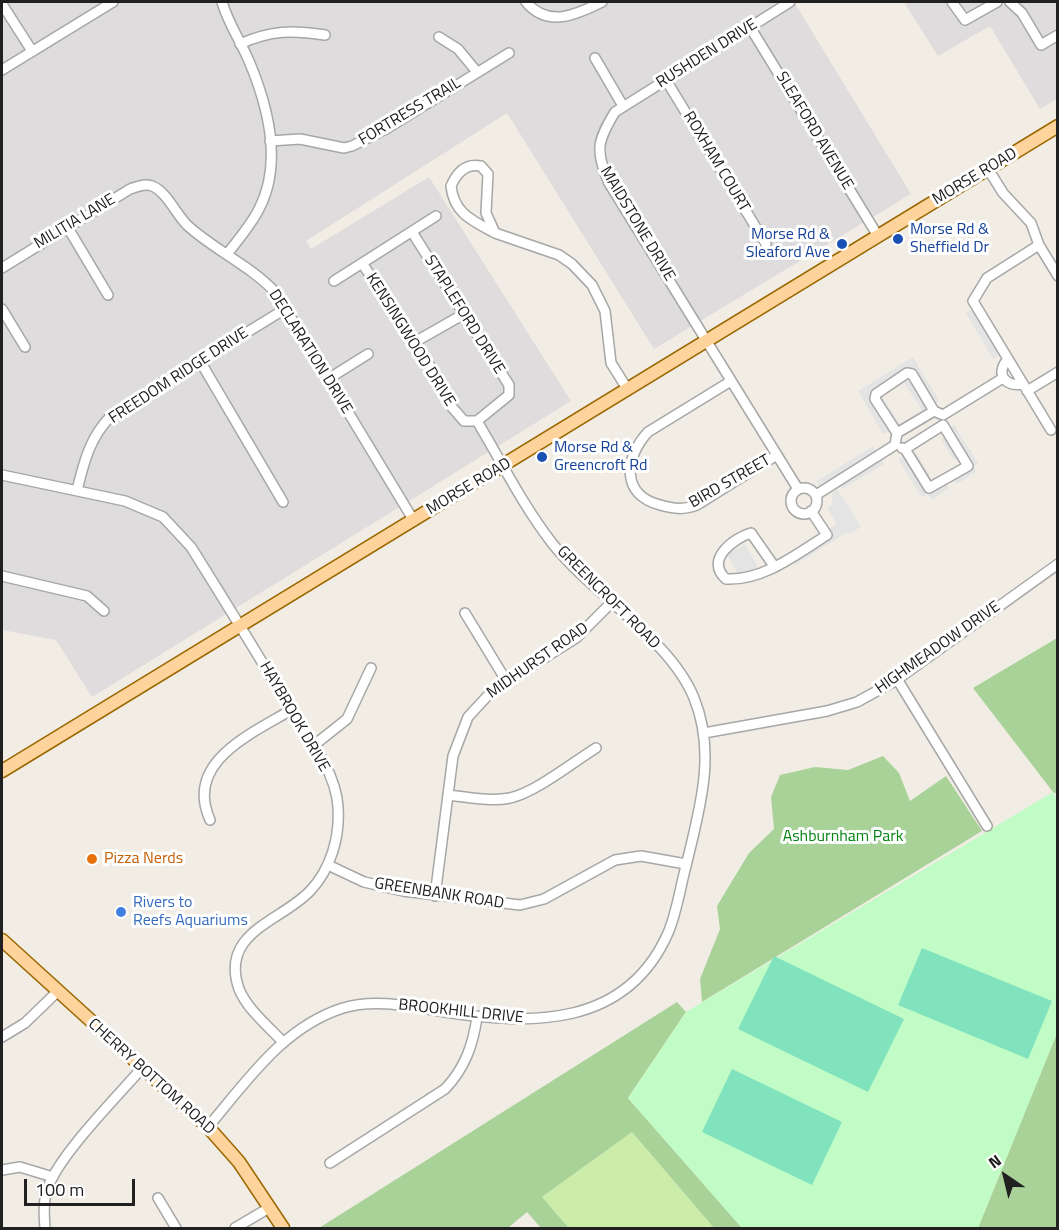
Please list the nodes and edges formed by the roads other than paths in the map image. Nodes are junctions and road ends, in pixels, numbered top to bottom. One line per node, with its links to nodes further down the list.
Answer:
1 (113, 2): 15 (street)
2 (222, 2): 14 (street)
3 (525, 2): 4 (street)
4 (602, 2)
5 (790, 2): 10 (street, RUSHDEN DRIVE)
6 (952, 2): 7 (street)
7 (997, 2)
8 (1010, 2): 12 (street)
9 (2, 4): 15 (street)
10 (750, 27): 20 (street, RUSHDEN DRIVE); 30 (street, SLEAFORD AVENUE)
11 (325, 35): 14 (street)
12 (1058, 35)
13 (438, 37): 19 (street)
14 (240, 44): 23 (street)
15 (32, 51): 18 (street)
16 (509, 53): 19 (street, FORTRESS TRAIL)
17 (595, 58): 21 (street)
18 (2, 70)
19 (477, 72): 23 (street, FORTRESS TRAIL)
20 (666, 80): 21 (street, RUSHDEN DRIVE); 31 (street, ROXHAM COURT)
21 (623, 106): 42 (street, MAIDSTONE DRIVE)
22 (1058, 126): 24 (main road, MORSE ROAD)
23 (270, 141): 33 (street)
24 (988, 169): 30 (main road, MORSE ROAD); 32 (street)
25 (152, 186): 27 (street, MILITIA LANE); 33 (street, DECLARATION DRIVE)
26 (436, 216): 28 (street)
27 (68, 228): 35 (street, MILITIA LANE); 38 (street)
28 (412, 232): 34 (street); 41 (street, STAPLEFORD DRIVE)
29 (495, 233): 29 (street); 53 (street)
30 (878, 236): 42 (main road, MORSE ROAD)
31 (766, 244)
32 (1039, 245): 36 (street); 46 (street)
33 (227, 254): 40 (street, DECLARATION DRIVE)
34 (362, 263): 37 (street); 43 (street, KENSINGWOOD DRIVE)
35 (2, 267)
36 (1058, 276)
37 (334, 281)
38 (108, 296)
39 (2, 309): 44 (street)
40 (285, 309): 47 (street, FREEDOM RIDGE DRIVE); 50 (street, DECLARATION DRIVE)
41 (464, 314): 43 (street); 55 (street, STAPLEFORD DRIVE)
42 (707, 341): 51 (street, MAIDSTONE DRIVE); 53 (main road, MORSE ROAD)
43 (413, 343): 55 (street, KENSINGWOOD DRIVE)
44 (25, 347)
45 (368, 354): 50 (street)
46 (1007, 360): 49 (street); 52 (street)
47 (200, 361): 65 (street, FREEDOM RIDGE DRIVE); 67 (street)
48 (1058, 372): 52 (street)
49 (1003, 378): 52 (street); 54 (street)
50 (328, 379): 69 (street, DECLARATION DRIVE)
51 (731, 381): 61 (street, MAIDSTONE DRIVE); 61 (street, BIRD STREET)
52 (1025, 387): 57 (street)
53 (628, 390): 62 (main road, MORSE ROAD)
54 (939, 413): 56 (street); 58 (street); 58 (street)
55 (477, 421): 62 (street)
56 (944, 425): 60 (street); 60 (street)
57 (1051, 430)
58 (897, 433): 59 (street)
59 (895, 445): 60 (street); 66 (street)
60 (905, 449)
61 (777, 455): 64 (street, MAIDSTONE DRIVE)
62 (504, 466): 69 (main road, MORSE ROAD); 73 (street, GREENCROFT ROAD)
63 (2, 475): 65 (street, HAYBROOK DRIVE)
64 (798, 489): 66 (street); 68 (street)
65 (77, 490): 76 (street, HAYBROOK DRIVE)
66 (816, 495): 68 (street)
67 (283, 502)
68 (811, 511): 71 (street)
69 (414, 521): 76 (main road, MORSE ROAD)
70 (1058, 564): 78 (street, HIGHMEADOW DRIVE)
71 (774, 566): 71 (street)
72 (2, 576): 74 (street)
73 (611, 603): 79 (street, MIDHURST ROAD); 81 (street, GREENCROFT ROAD)
74 (104, 611)
75 (465, 613): 79 (street)
76 (240, 627): 80 (street, HAYBROOK DRIVE); 84 (main road, MORSE ROAD)
77 (371, 668): 82 (street)
78 (897, 680): 81 (street, HIGHMEADOW DRIVE); 87 (street)
79 (507, 682): 85 (street, MIDHURST ROAD)
80 (291, 710): 82 (street, HAYBROOK DRIVE); 86 (street)
81 (704, 733): 88 (street, BROOKHILL DRIVE)
82 (313, 746): 89 (street, HAYBROOK DRIVE)
83 (596, 748): 85 (street)
84 (2, 771)
85 (448, 795): 90 (street, MIDHURST ROAD)
86 (210, 820)
87 (987, 826)
88 (686, 864): 90 (street, GREENBANK ROAD); 93 (street, BROOKHILL DRIVE)
89 (328, 865): 90 (street, GREENBANK ROAD); 95 (street, HAYBROOK DRIVE)
90 (435, 896)
91 (2, 940): 92 (main road, CHERRY BOTTOM ROAD)
92 (57, 992): 94 (street); 96 (main road, CHERRY BOTTOM ROAD)
93 (477, 1017): 95 (street, BROOKHILL DRIVE); 98 (street)
94 (2, 1037)
95 (282, 1041): 97 (street, BROOKHILL DRIVE)
96 (142, 1068): 97 (main road, CHERRY BOTTOM ROAD); 100 (street)
97 (208, 1127): 102 (main road, CHERRY BOTTOM ROAD)
98 (330, 1163)
99 (2, 1170): 100 (street)
100 (53, 1177): 103 (street)
101 (158, 1198): 104 (street)
102 (269, 1208): 105 (street); 106 (main road, CHERRY BOTTOM ROAD)
103 (45, 1228)
104 (177, 1228)
105 (235, 1228)
106 (283, 1228)

